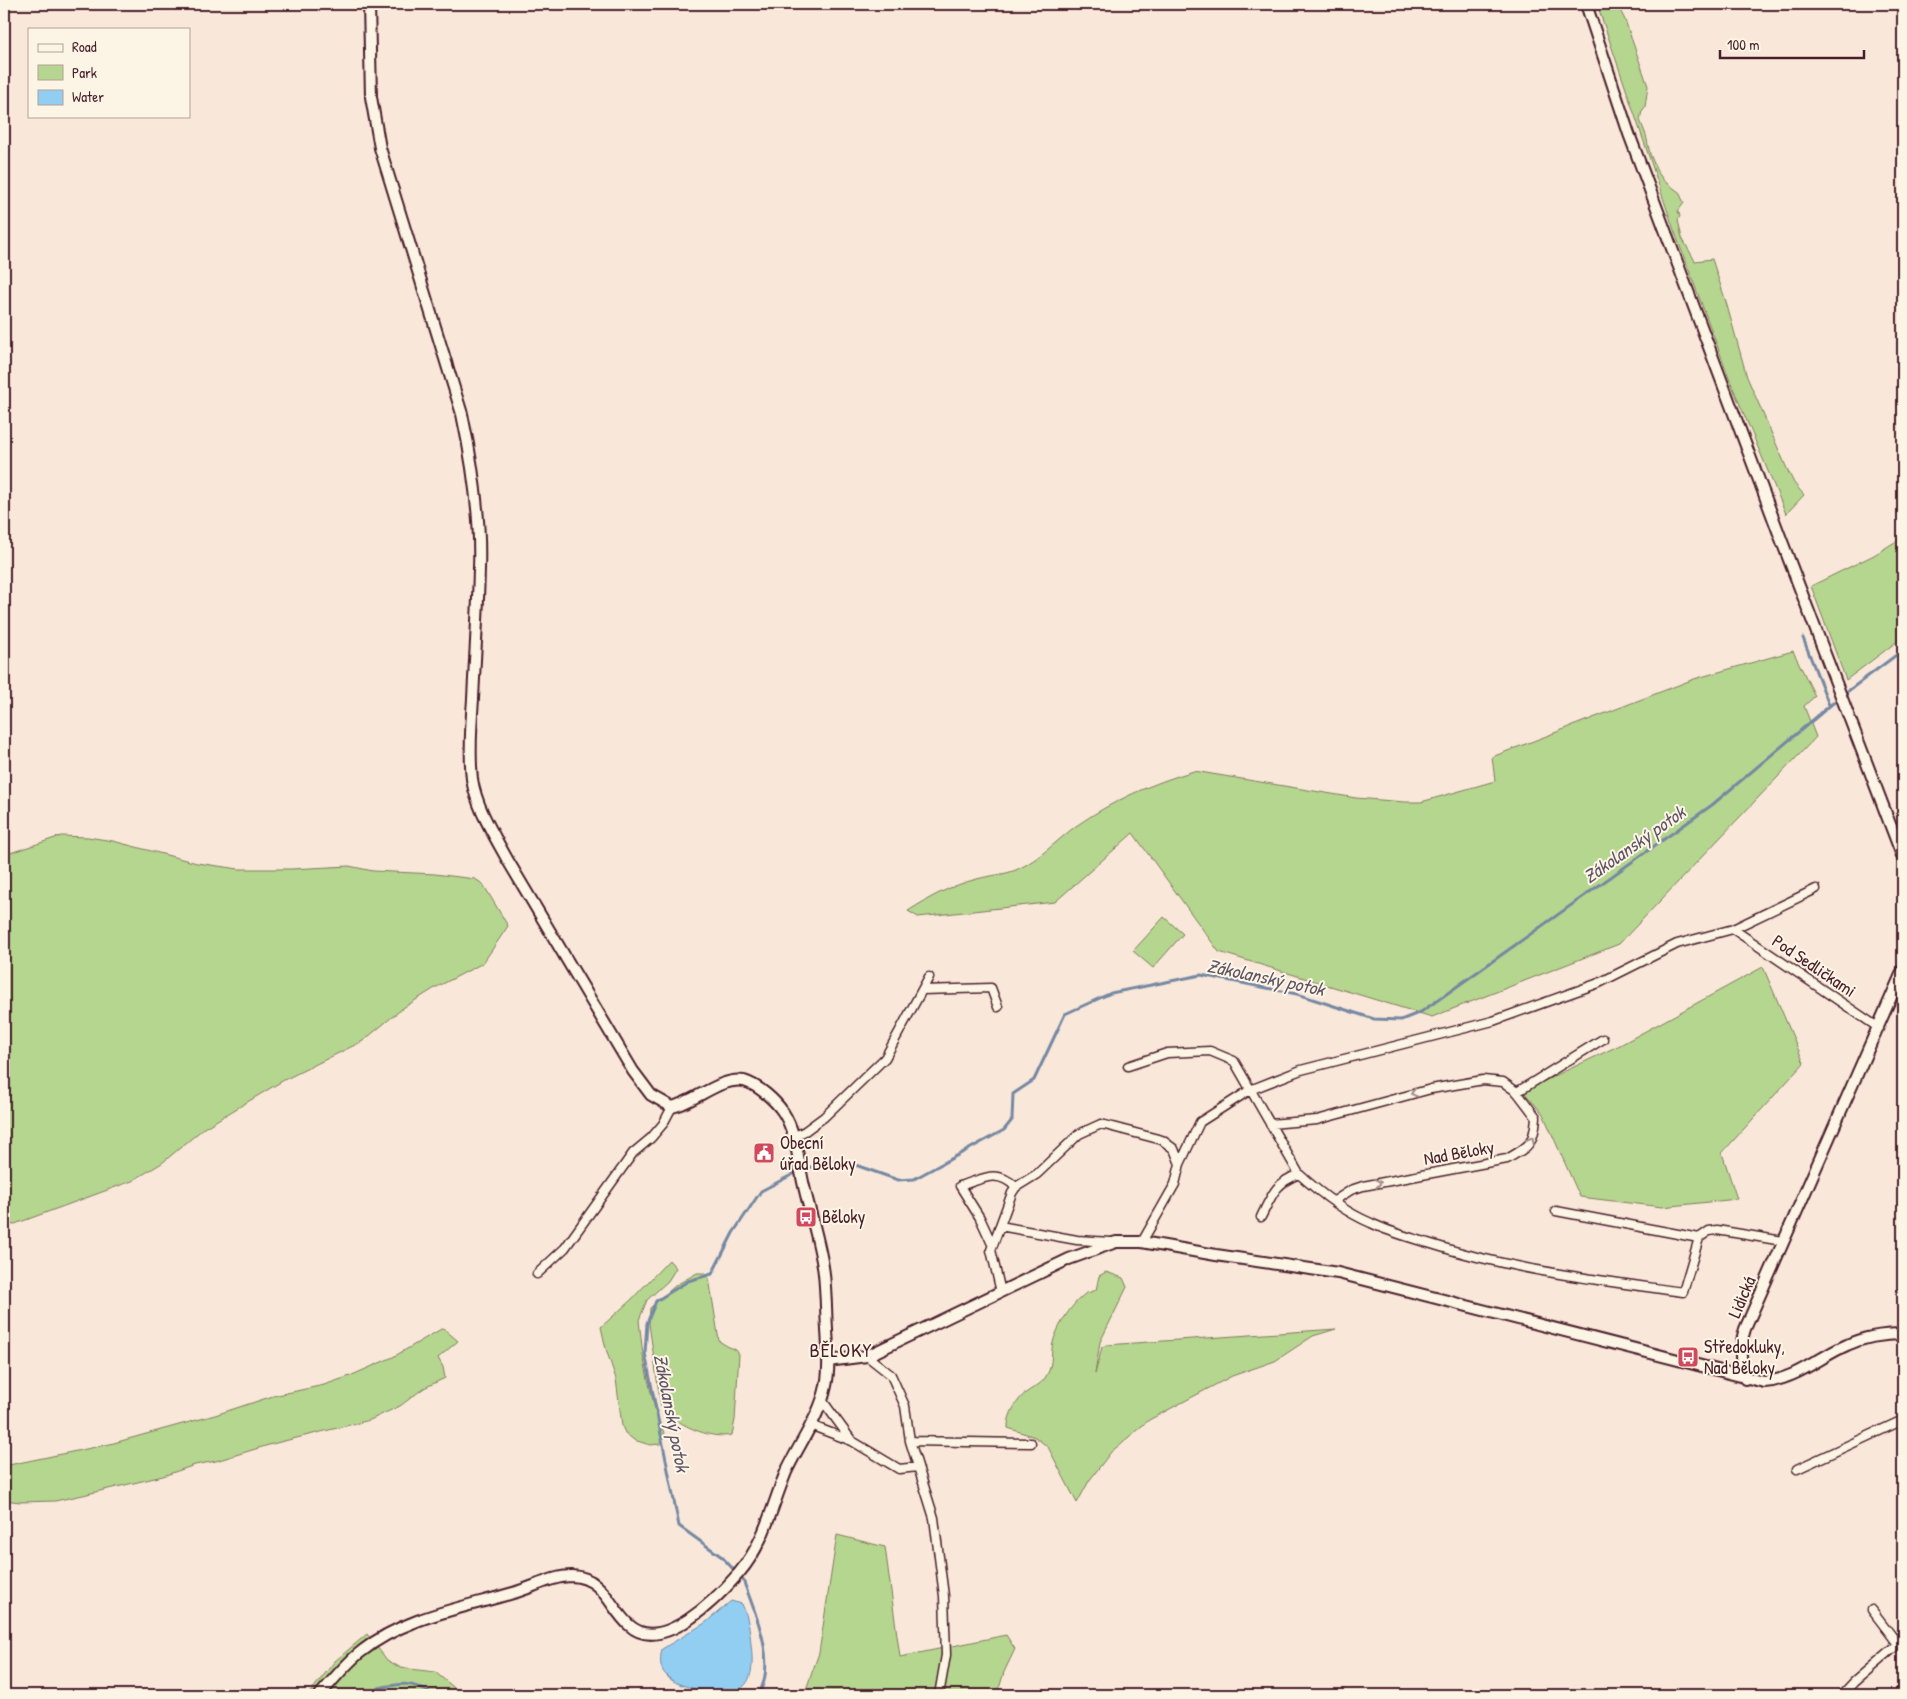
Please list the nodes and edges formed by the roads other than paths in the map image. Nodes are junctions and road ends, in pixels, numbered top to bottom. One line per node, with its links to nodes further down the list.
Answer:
1 (369, 4): 16 (street)
2 (1586, 4): 3 (street)
3 (1901, 843): 4 (street)
4 (1903, 858)
5 (1816, 889): 6 (street, Pod Sedličkami)
6 (1733, 929): 11 (street, Pod Sedličkami); 14 (street, Pod Sedličkami)
7 (1903, 970): 11 (street, Lidická)
8 (929, 977): 9 (street)
9 (922, 990): 10 (street); 18 (street)
10 (998, 1007)
11 (1879, 1028): 27 (street, Lidická)
12 (1603, 1039): 15 (street)
13 (1128, 1066): 14 (street)
14 (1250, 1090): 17 (street); 19 (street)
15 (1517, 1092): 17 (street, Nad Běloky, one-way to 17); 22 (street, Nad Běloky, one-way to 15)
16 (672, 1107): 18 (street); 31 (street)
17 (1270, 1124): 20 (street)
18 (793, 1137): 35 (street)
19 (1180, 1164): 21 (street); 29 (street)
20 (1299, 1174): 22 (street); 24 (street)
21 (1016, 1186): 25 (street); 30 (street)
22 (1334, 1201): 26 (street)
23 (1556, 1211): 26 (street)
24 (1261, 1217)
25 (1000, 1226): 28 (street); 30 (street)
26 (1700, 1238): 27 (street)
27 (1783, 1241): 36 (street, Lidická)
28 (1116, 1242): 29 (street); 32 (street)
29 (1142, 1242): 36 (street)
30 (992, 1244): 32 (street)
31 (537, 1274)
32 (1001, 1292): 34 (street)
33 (1903, 1334): 36 (street)
34 (867, 1356): 35 (street); 41 (street)
35 (828, 1360): 37 (street)
36 (1745, 1379)
37 (822, 1400): 39 (street); 40 (street)
38 (1902, 1423): 44 (street)
39 (810, 1425): 40 (street); 47 (street)
40 (852, 1441): 43 (street)
41 (910, 1442): 42 (street); 43 (street)
42 (1031, 1443)
43 (918, 1467): 48 (street)
44 (1798, 1469)
45 (1872, 1610): 46 (street)
46 (1900, 1642): 49 (street)
47 (320, 1695)
48 (939, 1695)
49 (1842, 1695)

